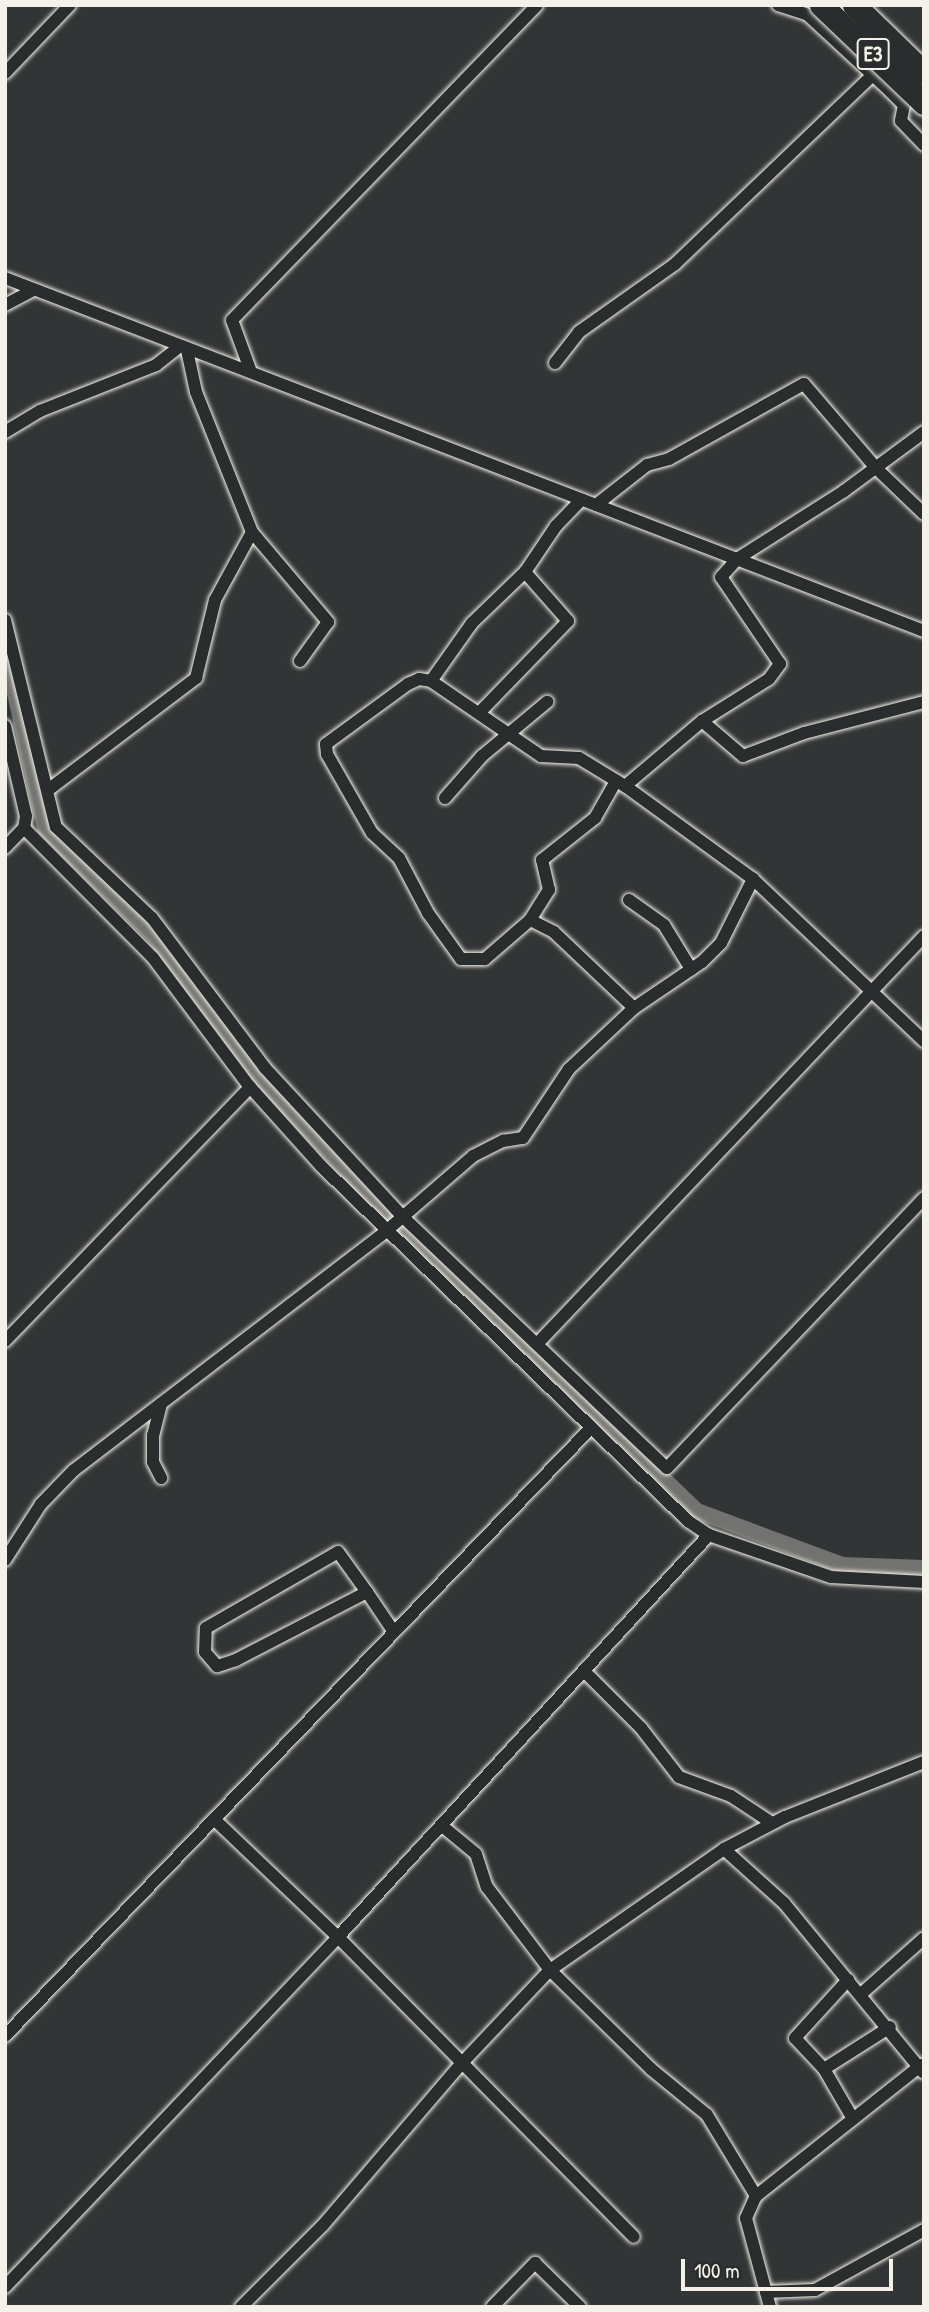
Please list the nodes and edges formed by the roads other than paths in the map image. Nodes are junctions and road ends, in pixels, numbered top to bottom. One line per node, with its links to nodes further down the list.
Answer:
1 (70, 5): 7 (street)
2 (537, 5): 18 (street)
3 (778, 5): 9 (street)
4 (821, 5): 11 (highway, E3, bridge)
5 (854, 5): 8 (highway, E3, bridge)
6 (924, 55): 10 (street)
7 (5, 73)
8 (924, 73)
9 (872, 76): 10 (street); 17 (street)
10 (890, 91): 12 (street)
11 (924, 103)
12 (924, 145)
13 (5, 278): 14 (street)
14 (33, 290): 15 (street); 16 (street)
15 (5, 305)
16 (183, 348): 18 (street); 19 (street); 25 (street)
17 (555, 363)
18 (251, 372): 22 (street)
19 (5, 432)
20 (924, 432): 21 (street)
21 (876, 468): 23 (street); 24 (street); 26 (street)
22 (582, 499): 23 (street); 27 (street)
23 (596, 505): 26 (street)
24 (924, 514)
25 (252, 532): 30 (street); 39 (street)
26 (737, 559): 29 (street); 35 (street)
27 (525, 572): 31 (street); 34 (street)
28 (5, 620): 39 (street)
29 (924, 631)
30 (300, 661)
31 (431, 681): 34 (street); 45 (street)
32 (547, 702): 37 (street)
33 (924, 702): 35 (street)
34 (479, 713): 37 (street)
35 (702, 721): 38 (street)
36 (5, 726): 41 (street)
37 (510, 734): 38 (street); 40 (street)
38 (621, 784): 43 (street); 45 (street)
39 (48, 790): 53 (street)
40 (445, 798)
41 (24, 828): 42 (street); 51 (street)
42 (5, 848)
43 (753, 879): 47 (street); 48 (street)
44 (629, 900): 47 (street)
45 (530, 920): 49 (street)
46 (924, 936): 48 (street)
47 (691, 969): 49 (street)
48 (872, 991): 50 (street); 56 (street)
49 (634, 1009): 53 (street)
50 (924, 1041)
51 (250, 1087): 54 (street); 55 (street)
52 (924, 1198): 56 (street)
53 (403, 1217): 54 (street); 56 (street)
54 (385, 1232): 57 (street); 58 (street)
55 (5, 1341)
56 (537, 1344)
57 (161, 1403): 59 (street); 61 (street)
58 (590, 1429): 60 (street); 64 (street)
59 (161, 1478)
60 (709, 1535): 62 (street); 65 (street)
61 (5, 1560)
62 (924, 1582)
63 (367, 1592): 63 (street); 64 (street)
64 (394, 1632): 67 (street)
65 (584, 1671): 68 (street); 69 (street)
66 (924, 1762): 68 (street)
67 (214, 1819): 71 (street); 77 (street)
68 (772, 1823): 70 (street)
69 (441, 1825): 71 (street); 73 (street)
70 (724, 1849): 73 (street); 74 (street)
71 (338, 1937): 78 (street); 85 (street)
72 (924, 1938): 75 (street)
73 (550, 1970): 78 (street); 82 (street)
74 (848, 1980): 75 (street); 79 (street)
75 (861, 1994): 76 (street)
76 (890, 2027): 79 (street); 80 (street)
77 (5, 2036)
78 (461, 2064): 84 (street); 87 (street)
79 (824, 2069): 81 (street)
80 (923, 2069): 81 (street)
81 (853, 2119): 82 (street)
82 (755, 2196): 86 (street)
83 (924, 2230): 86 (street)
84 (634, 2237)
85 (5, 2287)
86 (766, 2292): 90 (street)
87 (241, 2307)
88 (492, 2307): 89 (street)
89 (580, 2307)
90 (770, 2307)

